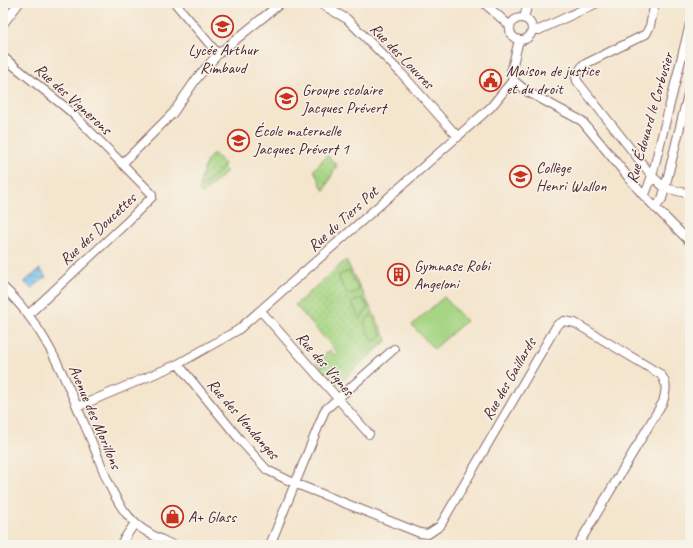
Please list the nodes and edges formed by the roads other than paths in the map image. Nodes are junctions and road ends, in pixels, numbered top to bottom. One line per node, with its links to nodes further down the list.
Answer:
1 (19, 3): 10 (street)
2 (175, 3): 15 (street)
3 (281, 3): 15 (street)
4 (319, 3): 19 (street, Rue des Louvres)
5 (484, 3): 12 (street)
6 (528, 3): 9 (street)
7 (597, 3): 13 (street)
8 (655, 3): 21 (street)
9 (524, 18): 12 (street); 13 (street)
10 (3, 24)
11 (690, 24): 21 (street, Rue Édouard le Corbusier)
12 (510, 26): 14 (street)
13 (533, 29): 14 (street)
14 (519, 40): 17 (street)
15 (218, 54): 20 (street)
16 (3, 57): 20 (street, Rue des Vignerons)
17 (513, 80): 19 (street, Rue du Tiers Pot); 24 (street)
18 (690, 86): 22 (street, Rue Édouard le Corbusier)
19 (458, 137): 30 (street, Rue du Tiers Pot)
20 (122, 164): 31 (street, Rue des Doucettes)
21 (652, 176): 22 (street); 24 (street, Rue Édouard le Corbusier)
22 (665, 188): 23 (street); 26 (street, Rue Édouard le Corbusier)
23 (690, 194)
24 (643, 195): 26 (street)
25 (690, 204): 27 (street)
26 (655, 208): 28 (street)
27 (690, 210)
28 (690, 242)
29 (3, 287): 31 (street, Avenue des Morillons)
30 (261, 311): 33 (street, Rue du Tiers Pot); 34 (street, Rue des Vignes)
31 (29, 314): 35 (street, Avenue des Morillons)
32 (394, 349): 34 (street)
33 (178, 364): 35 (street, Rue du Tiers Pot); 37 (street, Rue des Vendanges)
34 (337, 398): 36 (street, Rue des Vignes); 37 (street)
35 (77, 407): 38 (street, Avenue des Morillons)
36 (369, 434)
37 (294, 483): 41 (street); 42 (street, Rue des Gaillards)
38 (135, 523): 39 (street); 40 (street, Avenue des Morillons)
39 (120, 545)
40 (173, 545)
41 (270, 545)
42 (578, 545)

